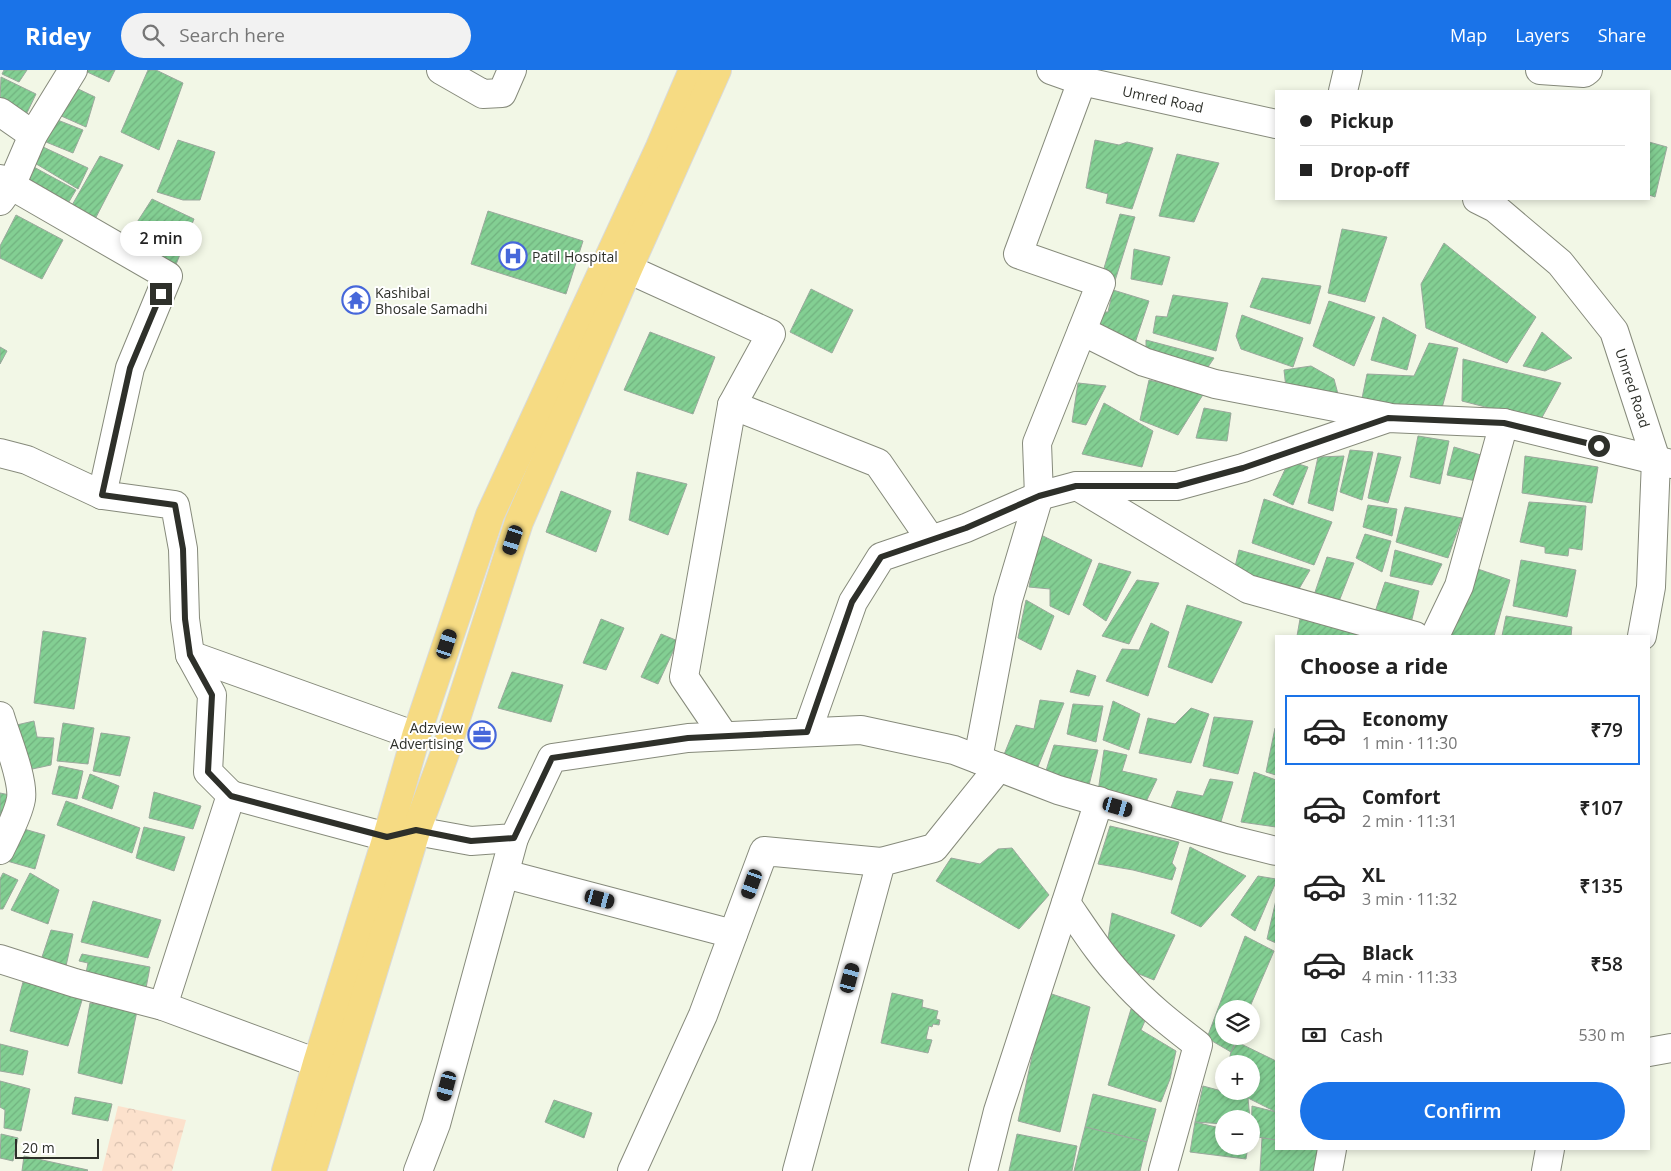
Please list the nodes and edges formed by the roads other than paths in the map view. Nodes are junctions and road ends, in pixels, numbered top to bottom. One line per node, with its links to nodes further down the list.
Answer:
1 (73, 70): 14 (street)
2 (441, 70): 3 (street)
3 (512, 70)
4 (693, 70): 34 (main road)
5 (717, 70): 17 (main road)
6 (1051, 70): 10 (street, Umred Road)
7 (1348, 70): 11 (street)
8 (1540, 70): 9 (street)
9 (1588, 70)
10 (1082, 82): 13 (street, Umred Road); 18 (street)
11 (1343, 90)
12 (0, 112): 14 (street)
13 (1275, 124)
14 (33, 135): 15 (street)
15 (4, 189): 25 (street)
16 (1479, 200): 23 (street, Umred Road)
17 (628, 269): 19 (street); 39 (main road)
18 (1082, 331): 20 (street); 26 (street)
19 (732, 405): 27 (street); 35 (street)
20 (1388, 418): 21 (street); 24 (street)
21 (1504, 423): 23 (street); 29 (street)
22 (0, 453): 25 (street)
23 (1664, 462): 30 (street, Umred Road)
24 (1076, 486): 26 (street); 28 (street)
25 (102, 495): 31 (street)
26 (1039, 496): 27 (street); 36 (street)
27 (931, 540): 33 (street)
28 (1411, 635)
29 (1436, 635)
30 (1642, 635)
31 (190, 655): 34 (street); 37 (street)
32 (0, 716): 42 (street)
33 (807, 732): 35 (street); 36 (street)
34 (416, 736): 40 (main road)
35 (724, 736): 41 (street)
36 (988, 763): 38 (street); 44 (street)
37 (231, 796): 40 (street); 49 (street)
38 (1099, 802): 43 (street); 46 (street)
39 (416, 830): 40 (street); 41 (street); 53 (main road)
40 (387, 837): 52 (main road)
41 (514, 838): 45 (street)
42 (0, 850)
43 (1275, 851)
44 (881, 862): 47 (street); 60 (street)
45 (505, 874): 47 (street); 58 (street)
46 (1066, 902): 61 (street); 62 (street)
47 (733, 934): 59 (street)
48 (0, 959): 49 (street)
49 (163, 1006): 52 (street)
50 (1671, 1048): 51 (street)
51 (1650, 1052)
52 (317, 1063): 53 (street); 56 (main road)
53 (343, 1070): 57 (main road)
54 (1332, 1150): 63 (street)
55 (1550, 1150): 64 (street)
56 (286, 1171)
57 (312, 1171)
58 (418, 1171)
59 (632, 1171)
60 (797, 1171)
61 (983, 1171)
62 (1163, 1171)
63 (1328, 1171)
64 (1546, 1171)

